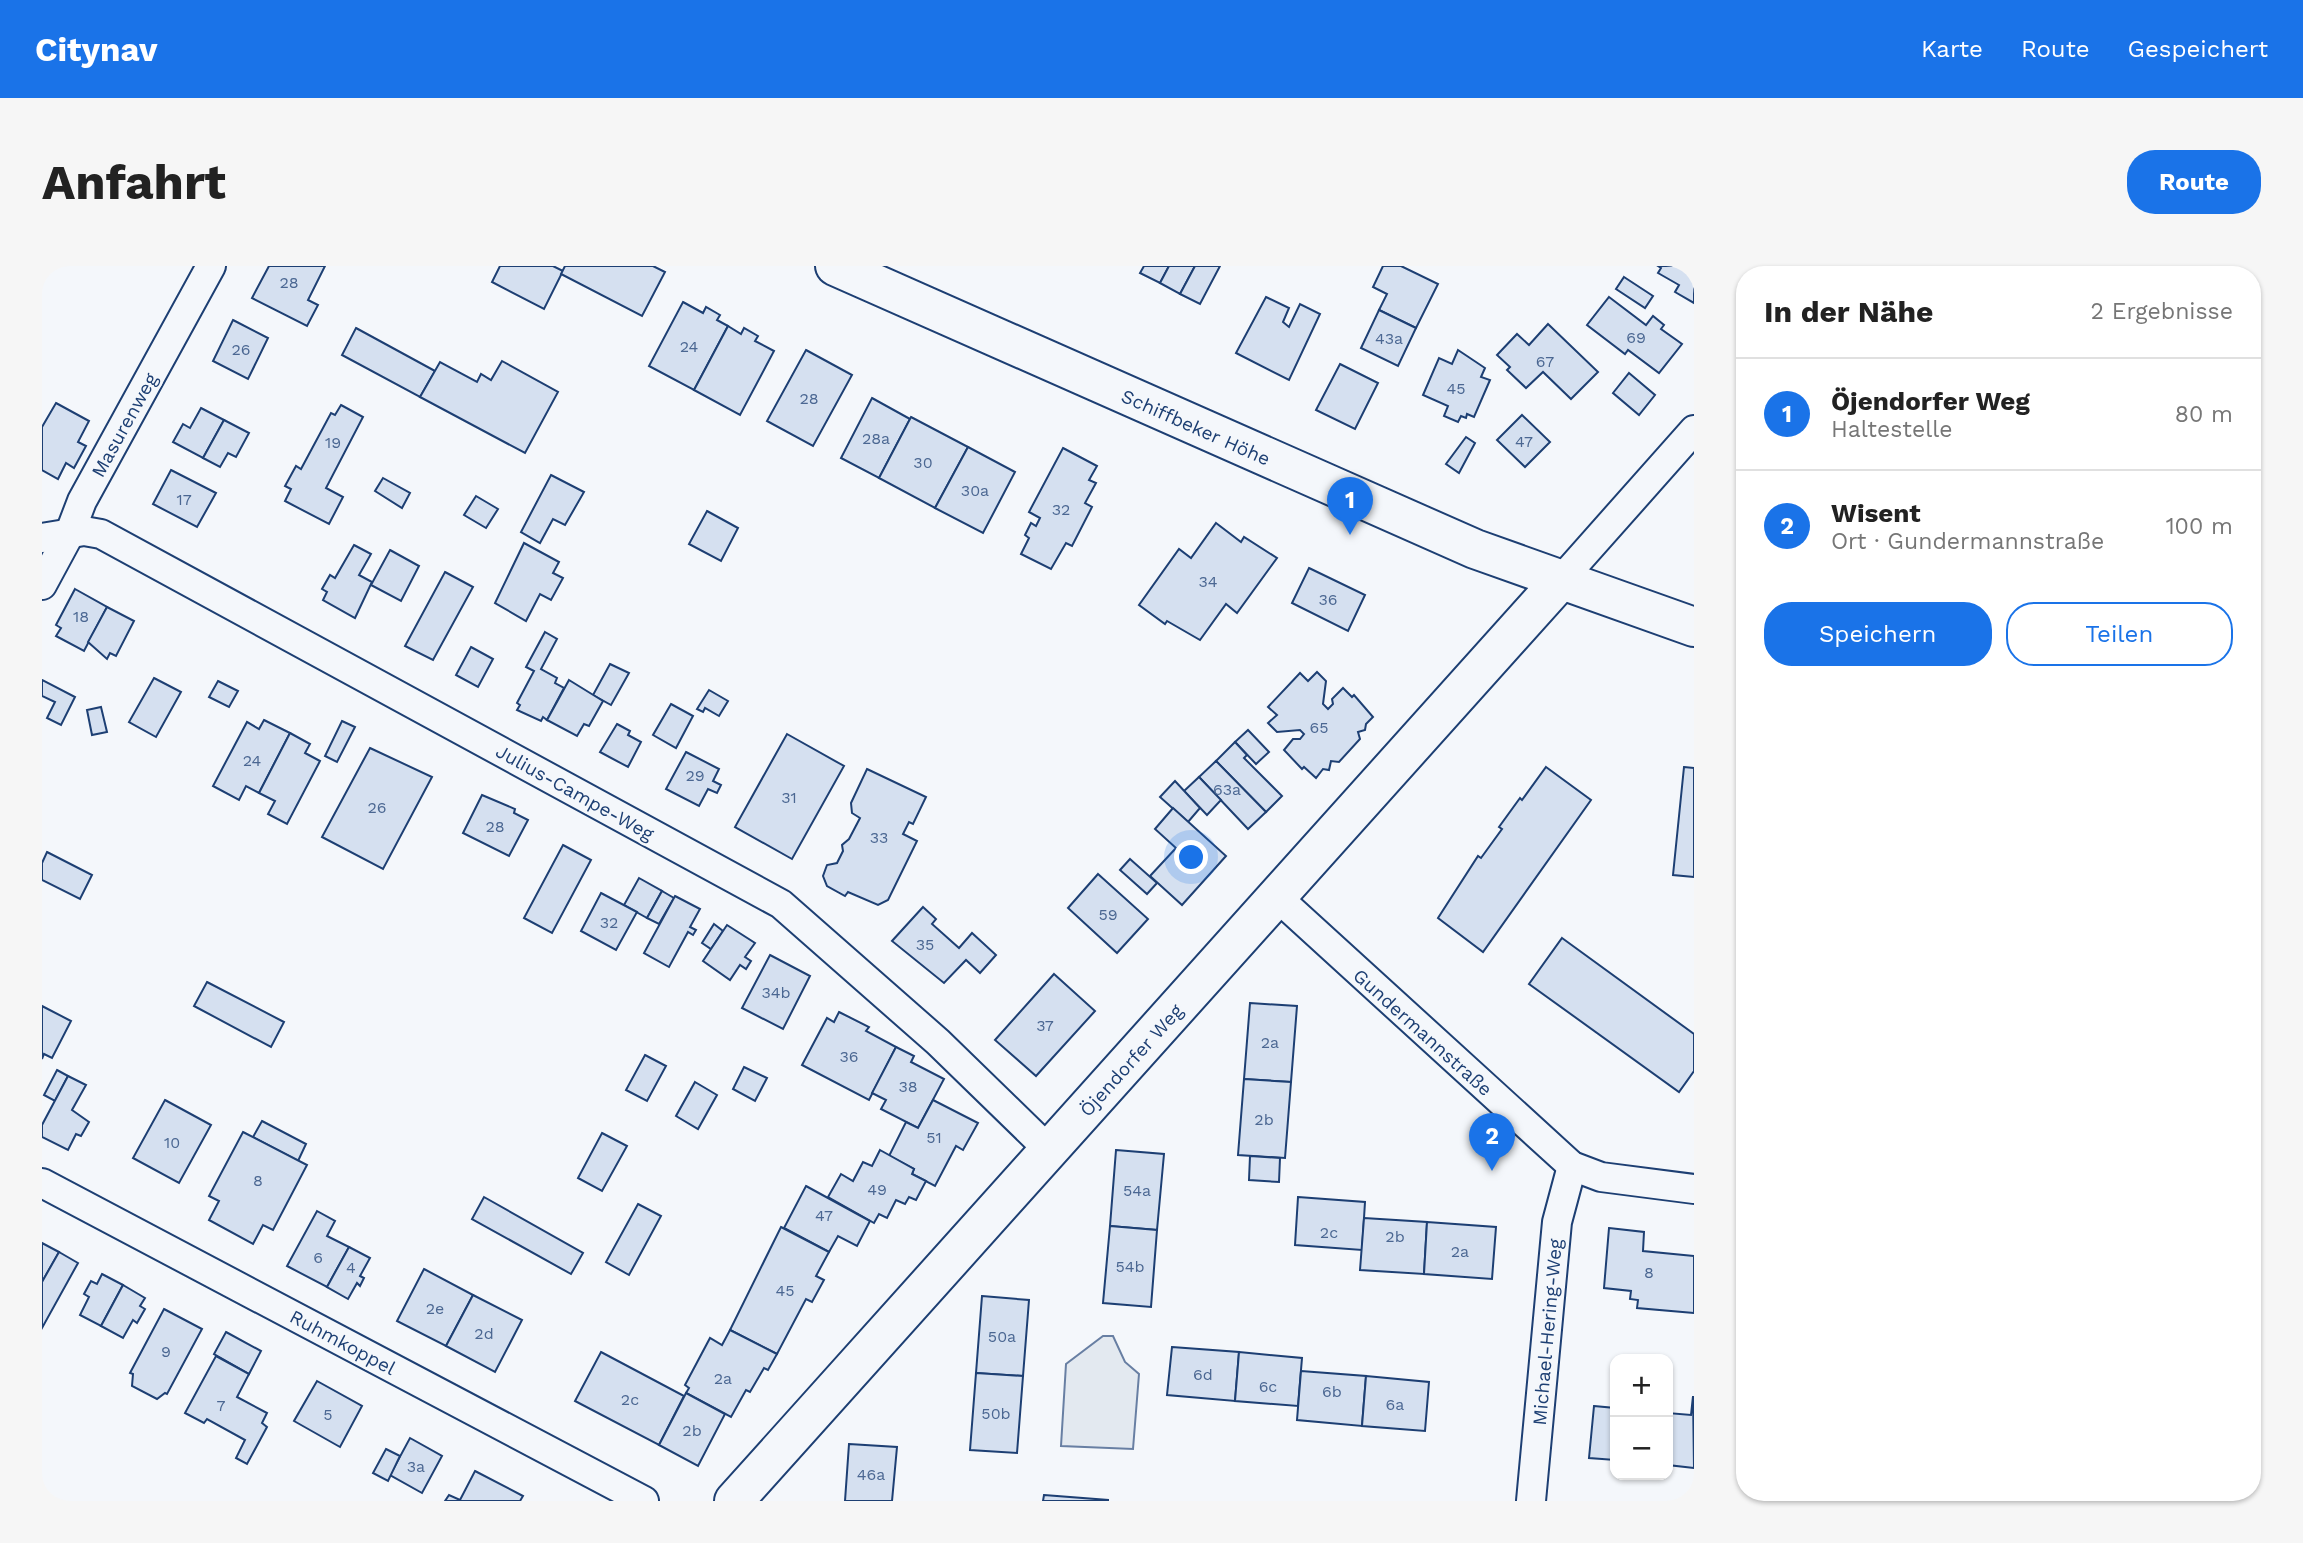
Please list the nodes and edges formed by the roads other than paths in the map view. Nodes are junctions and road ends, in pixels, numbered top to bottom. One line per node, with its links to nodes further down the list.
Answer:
1 (211, 266): 4 (street, Masurenweg)
2 (835, 266): 5 (street, Schiffbeker Höhe)
3 (1694, 429): 5 (street, Öjendorfer Weg)
4 (56, 536): 6 (street, Masurenweg); 9 (street, Julius-Campe-Weg)
5 (1560, 581): 7 (street, Schiffbeker Höhe); 8 (street, Öjendorfer Weg)
6 (42, 585)
7 (1694, 627)
8 (1277, 897): 9 (street, Öjendorfer Weg); 10 (street, Gundermannstraße)
9 (1049, 1150): 14 (street, Öjendorfer Weg)
10 (1572, 1166): 12 (street, Gundermannstraße); 15 (street, Michael-Hering-Weg)
11 (42, 1183): 13 (street, Ruhmkoppel)
12 (1694, 1189)
13 (644, 1501)
14 (734, 1501)
15 (1531, 1501)

